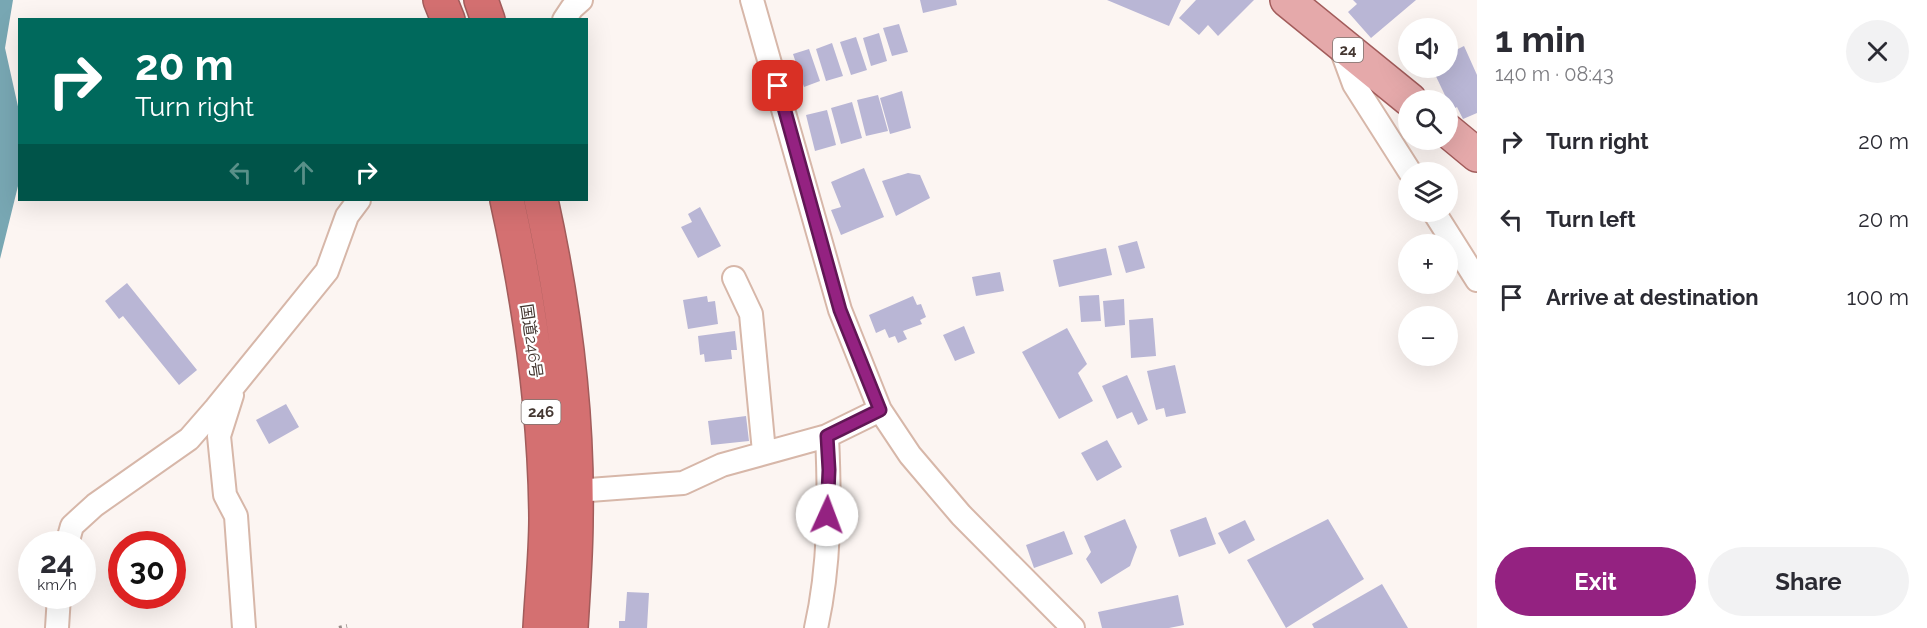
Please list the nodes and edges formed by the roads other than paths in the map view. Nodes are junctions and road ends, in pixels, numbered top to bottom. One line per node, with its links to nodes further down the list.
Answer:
1 (440, 0): 6 (highway)
2 (481, 0): 7 (highway)
3 (581, 0): 8 (street)
4 (752, 0): 21 (street)
5 (1287, 0): 9 (main road, 24)
6 (447, 18)
7 (487, 18)
8 (565, 18)
9 (1324, 24): 10 (main road, 24); 13 (street)
10 (1399, 90)
11 (1458, 139): 12 (main road)
12 (1477, 155)
13 (1404, 162)
14 (358, 201): 20 (street)
15 (507, 201): 29 (highway, 国道246号 / 246)
16 (541, 201): 24 (highway, 国道246号 / 246)
17 (1440, 222): 19 (street)
18 (734, 278): 23 (street)
19 (1477, 280)
20 (235, 385): 25 (street); 28 (street)
21 (880, 410): 22 (street); 32 (street)
22 (827, 436): 23 (street); 31 (street)
23 (764, 452): 24 (street)
24 (576, 491): 30 (highway, 国道246号 / 246)
25 (71, 531)
26 (58, 609): 27 (street)
27 (57, 628)
28 (244, 628)
29 (540, 628)
30 (571, 628)
31 (816, 628)
32 (1073, 628)

